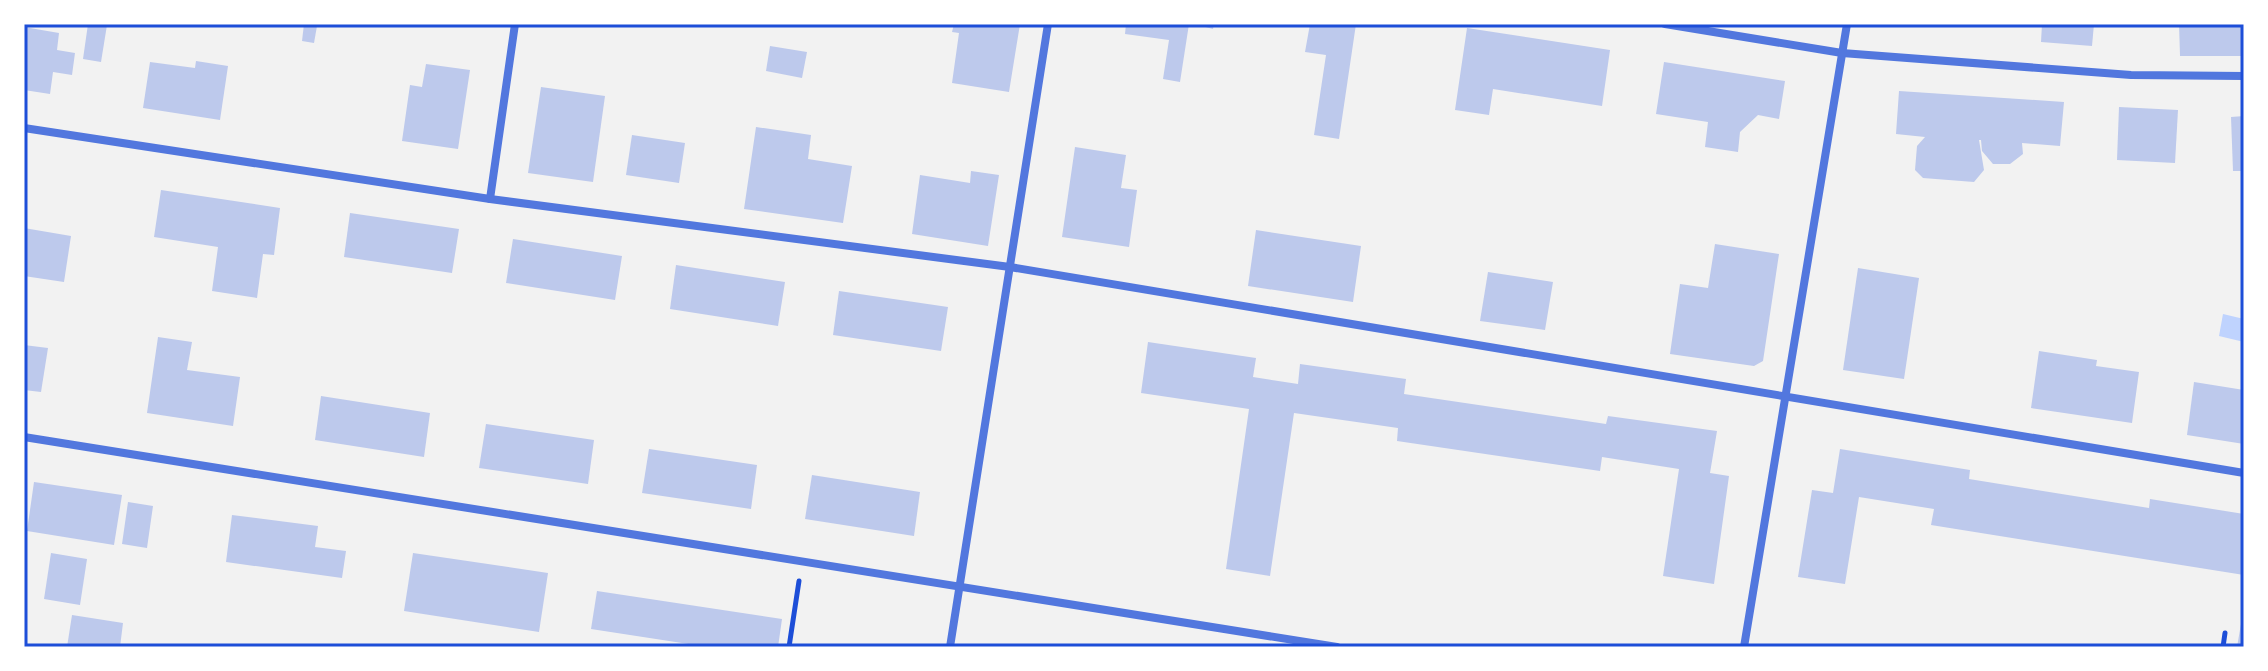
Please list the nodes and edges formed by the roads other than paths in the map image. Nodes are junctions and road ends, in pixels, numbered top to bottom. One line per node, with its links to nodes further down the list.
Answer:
1 (515, 24): 8 (street)
2 (1048, 24): 9 (street)
3 (1665, 24): 5 (street)
4 (1847, 24): 5 (street)
5 (1842, 53): 6 (street); 10 (street)
6 (2244, 76)
7 (24, 128): 8 (street)
8 (490, 199): 9 (street)
9 (1010, 267): 10 (street); 13 (street)
10 (1785, 397): 12 (street); 16 (street)
11 (24, 437): 13 (street)
12 (2244, 473)
13 (959, 589): 14 (street); 15 (street)
14 (950, 647)
15 (1337, 647)
16 (1744, 647)

